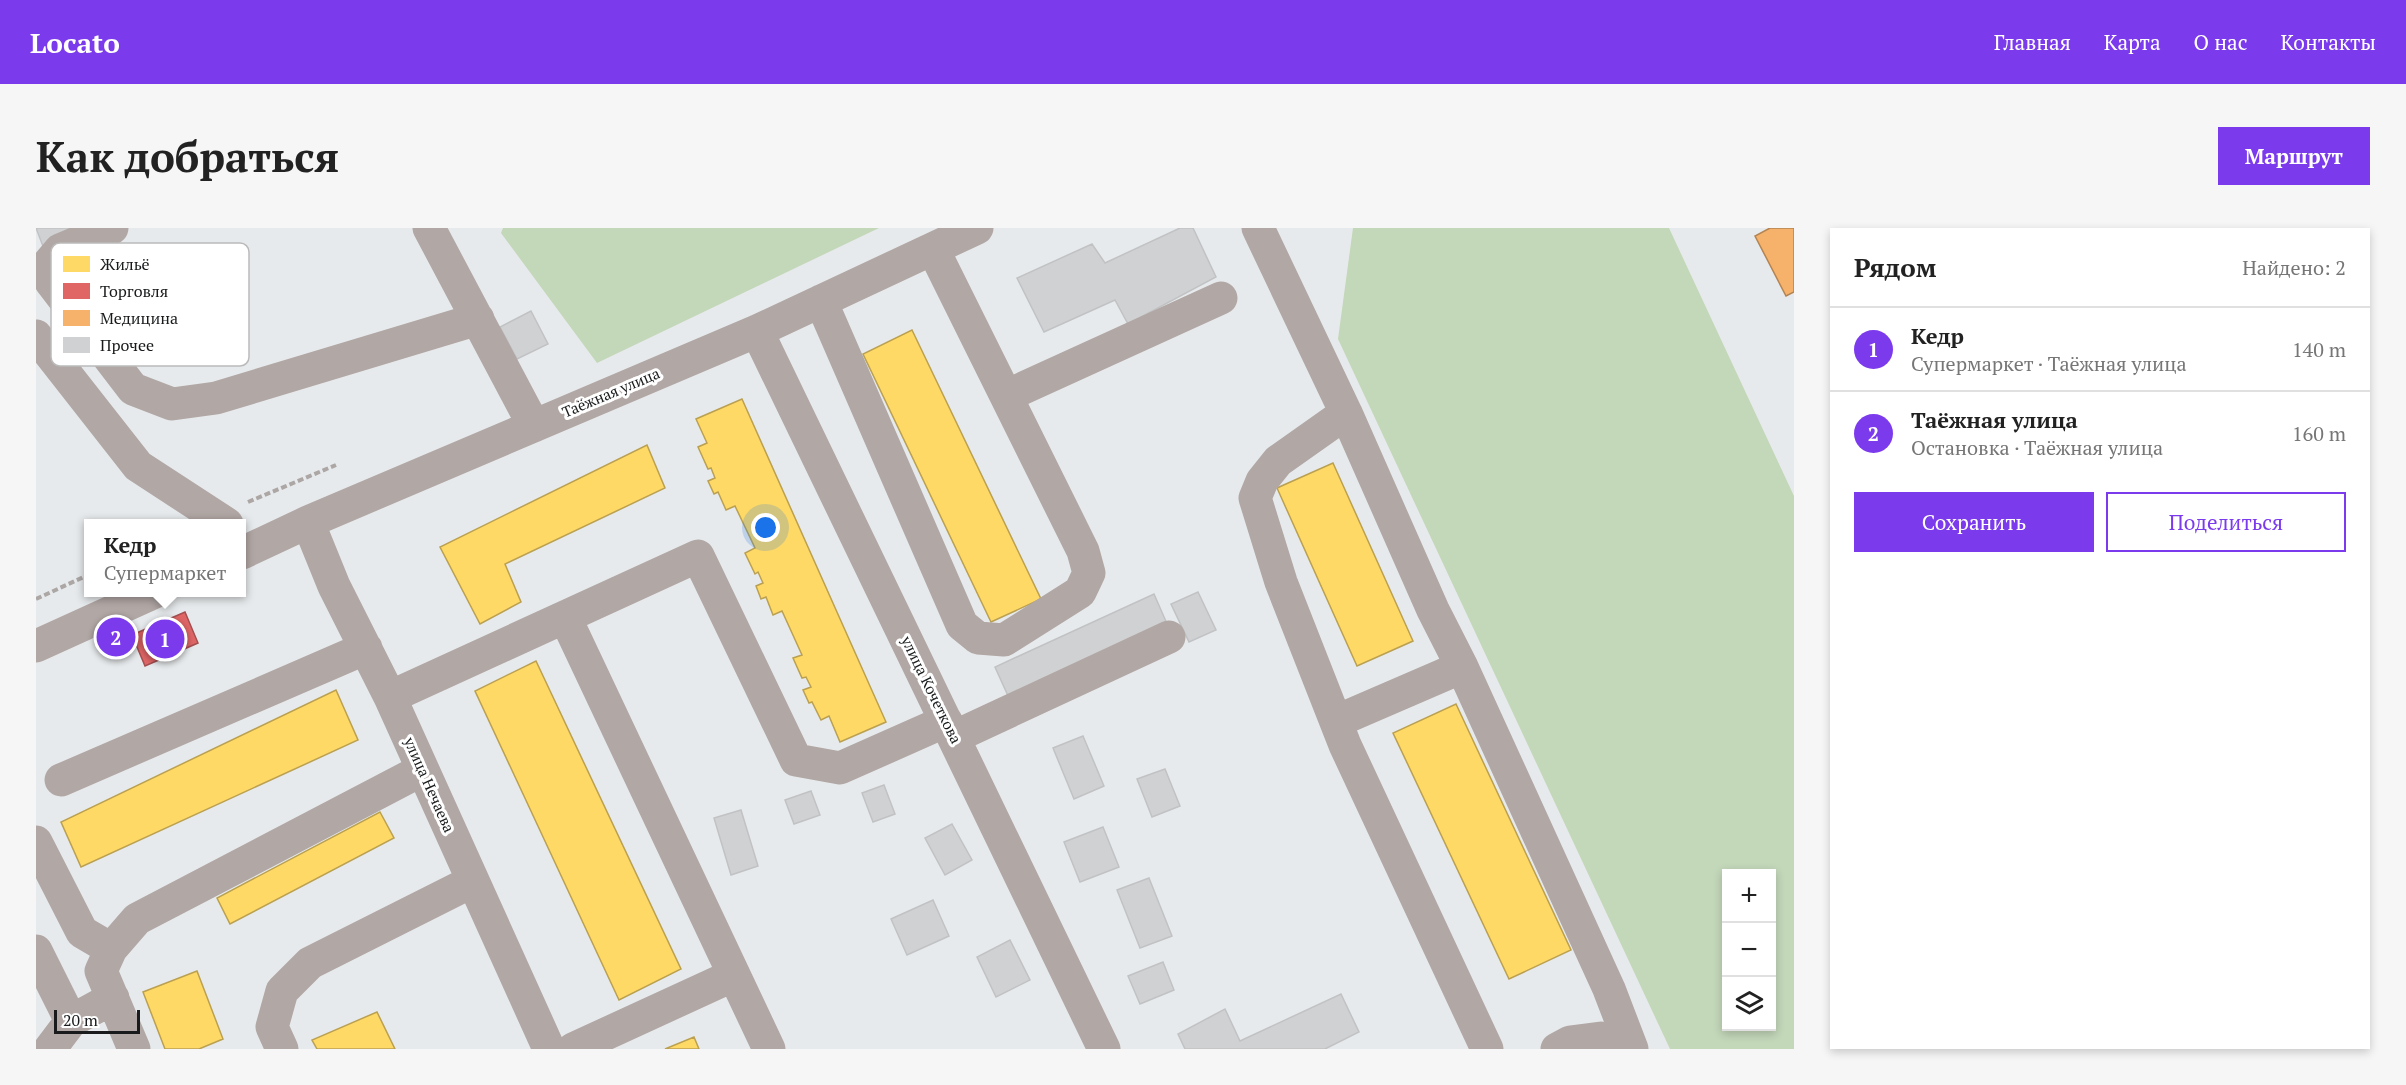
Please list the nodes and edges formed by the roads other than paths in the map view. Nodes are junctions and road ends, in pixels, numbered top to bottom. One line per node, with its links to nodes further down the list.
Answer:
1 (112, 228): 5 (street)
2 (429, 228): 11 (street)
3 (977, 228): 6 (street, Таёжная улица)
4 (1258, 228): 18 (street)
5 (77, 243)
6 (933, 249): 10 (street, Таёжная улица); 17 (street)
7 (42, 258): 8 (street)
8 (51, 282)
9 (1221, 298): 17 (street)
10 (821, 300): 12 (street, Таёжная улица); 17 (street)
11 (478, 320): 16 (street); 19 (street)
12 (757, 331): 19 (street, Таёжная улица); 31 (street, улица Кочеткова)
13 (36, 336): 14 (street)
14 (51, 355)
15 (60, 366): 20 (street)
16 (115, 366)
17 (1006, 396)
18 (1346, 413): 28 (street); 30 (street)
19 (534, 426): 21 (street, Таёжная улица)
20 (215, 519)
21 (308, 522): 22 (street, Таёжная улица); 27 (street, улица Нечаева)
22 (246, 532)
23 (144, 597): 26 (street)
24 (565, 617): 29 (street); 31 (street); 38 (street)
25 (1169, 637): 31 (street)
26 (36, 646)
27 (366, 648): 29 (street, улица Нечаева); 33 (street)
28 (1462, 667): 30 (street); 52 (street)
29 (390, 697): 32 (street, улица Нечаева)
30 (1337, 721): 49 (street)
31 (950, 729): 48 (street, улица Кочеткова)
32 (422, 770): 35 (street, улица Нечаева); 36 (street)
33 (61, 780)
34 (36, 842): 36 (street)
35 (473, 881): 44 (street); 45 (street, улица Нечаева)
36 (111, 949): 39 (street)
37 (36, 951): 40 (street)
38 (734, 975): 46 (street); 47 (street)
39 (113, 998): 40 (street); 43 (street)
40 (71, 1021): 42 (street)
41 (36, 1023): 42 (street)
42 (49, 1049)
43 (134, 1049)
44 (282, 1049)
45 (549, 1049)
46 (573, 1049)
47 (769, 1049)
48 (1104, 1049)
49 (1486, 1049)
50 (1557, 1049): 51 (street)
51 (1621, 1049)
52 (1632, 1049)

